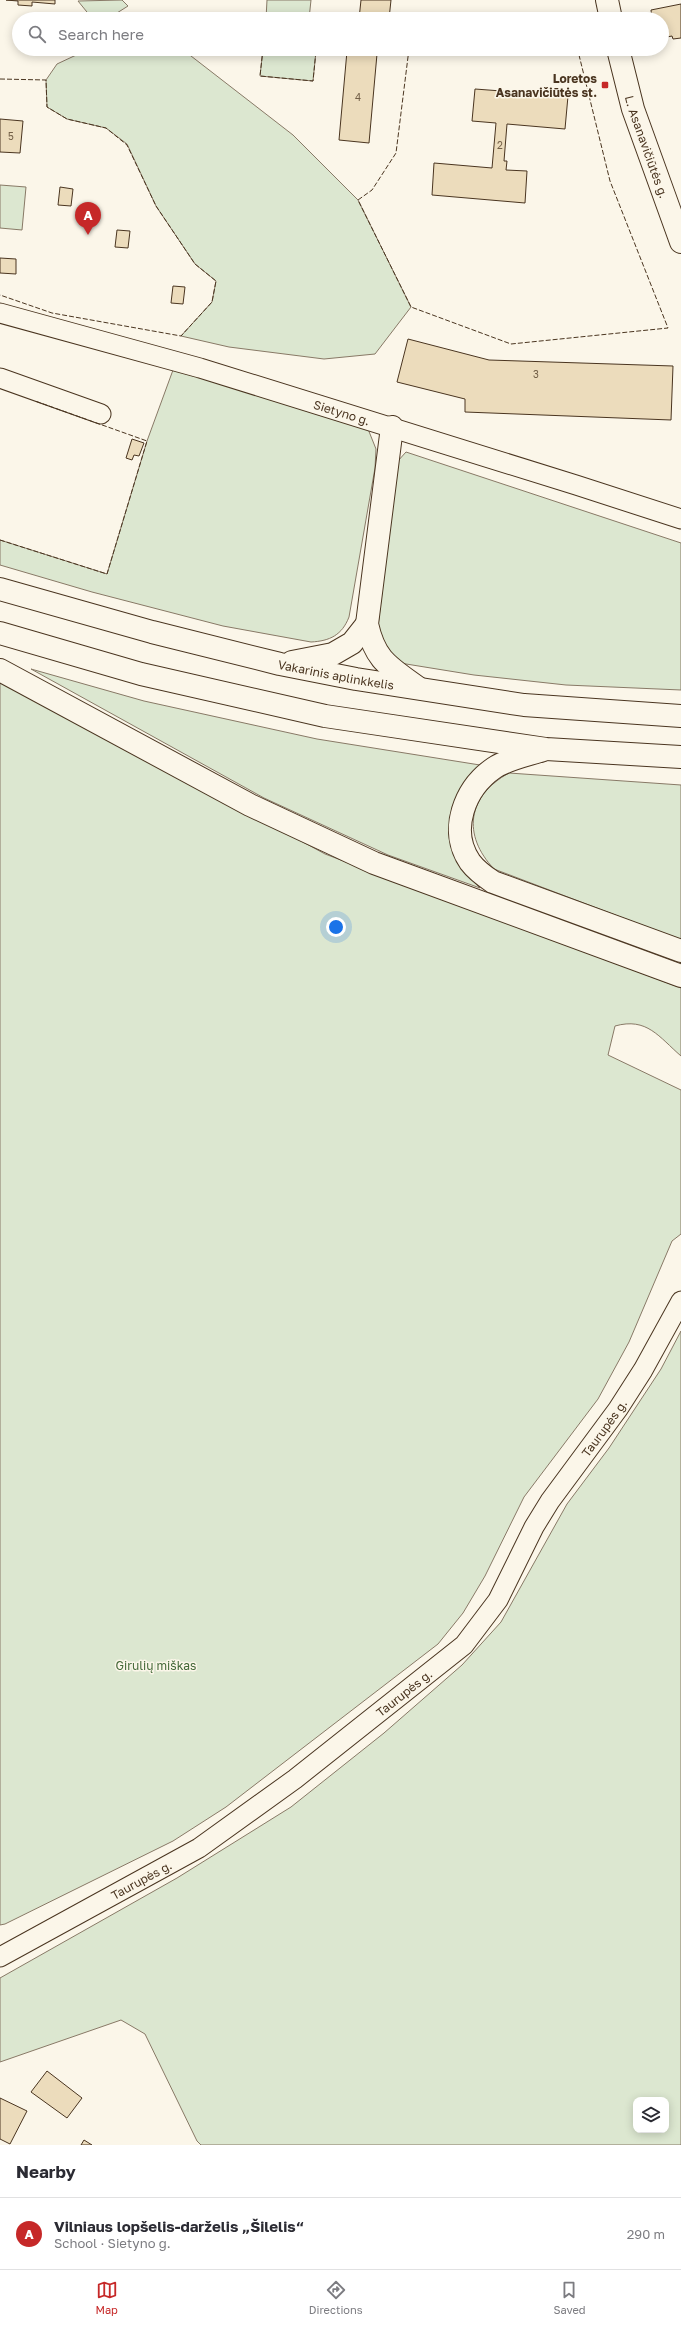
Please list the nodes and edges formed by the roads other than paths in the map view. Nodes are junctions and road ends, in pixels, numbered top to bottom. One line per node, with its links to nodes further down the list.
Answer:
1 (607, 0): 2 (main road)
2 (610, 12)
3 (620, 56): 4 (main road, L. Asanavičiūtės g.)
4 (681, 242)
5 (0, 313): 8 (street, Sietyno g.)
6 (0, 378): 7 (street)
7 (101, 414)
8 (392, 427): 9 (street, Sietyno g.); 11 (main road)
9 (681, 520)
10 (0, 589): 13 (main road, Vakarinis aplinkkelis)
11 (367, 624): 13 (main road); 15 (main road)
12 (0, 633): 17 (main road)
13 (280, 664): 15 (main road, Vakarinis aplinkkelis)
14 (0, 670): 20 (main road)
15 (420, 690): 16 (main road, Vakarinis aplinkkelis)
16 (681, 716)
17 (546, 749): 18 (main road); 19 (main road)
18 (681, 757)
19 (681, 951)
20 (681, 976)
21 (681, 1301): 22 (street, Taurupės g.)
22 (0, 1957)

